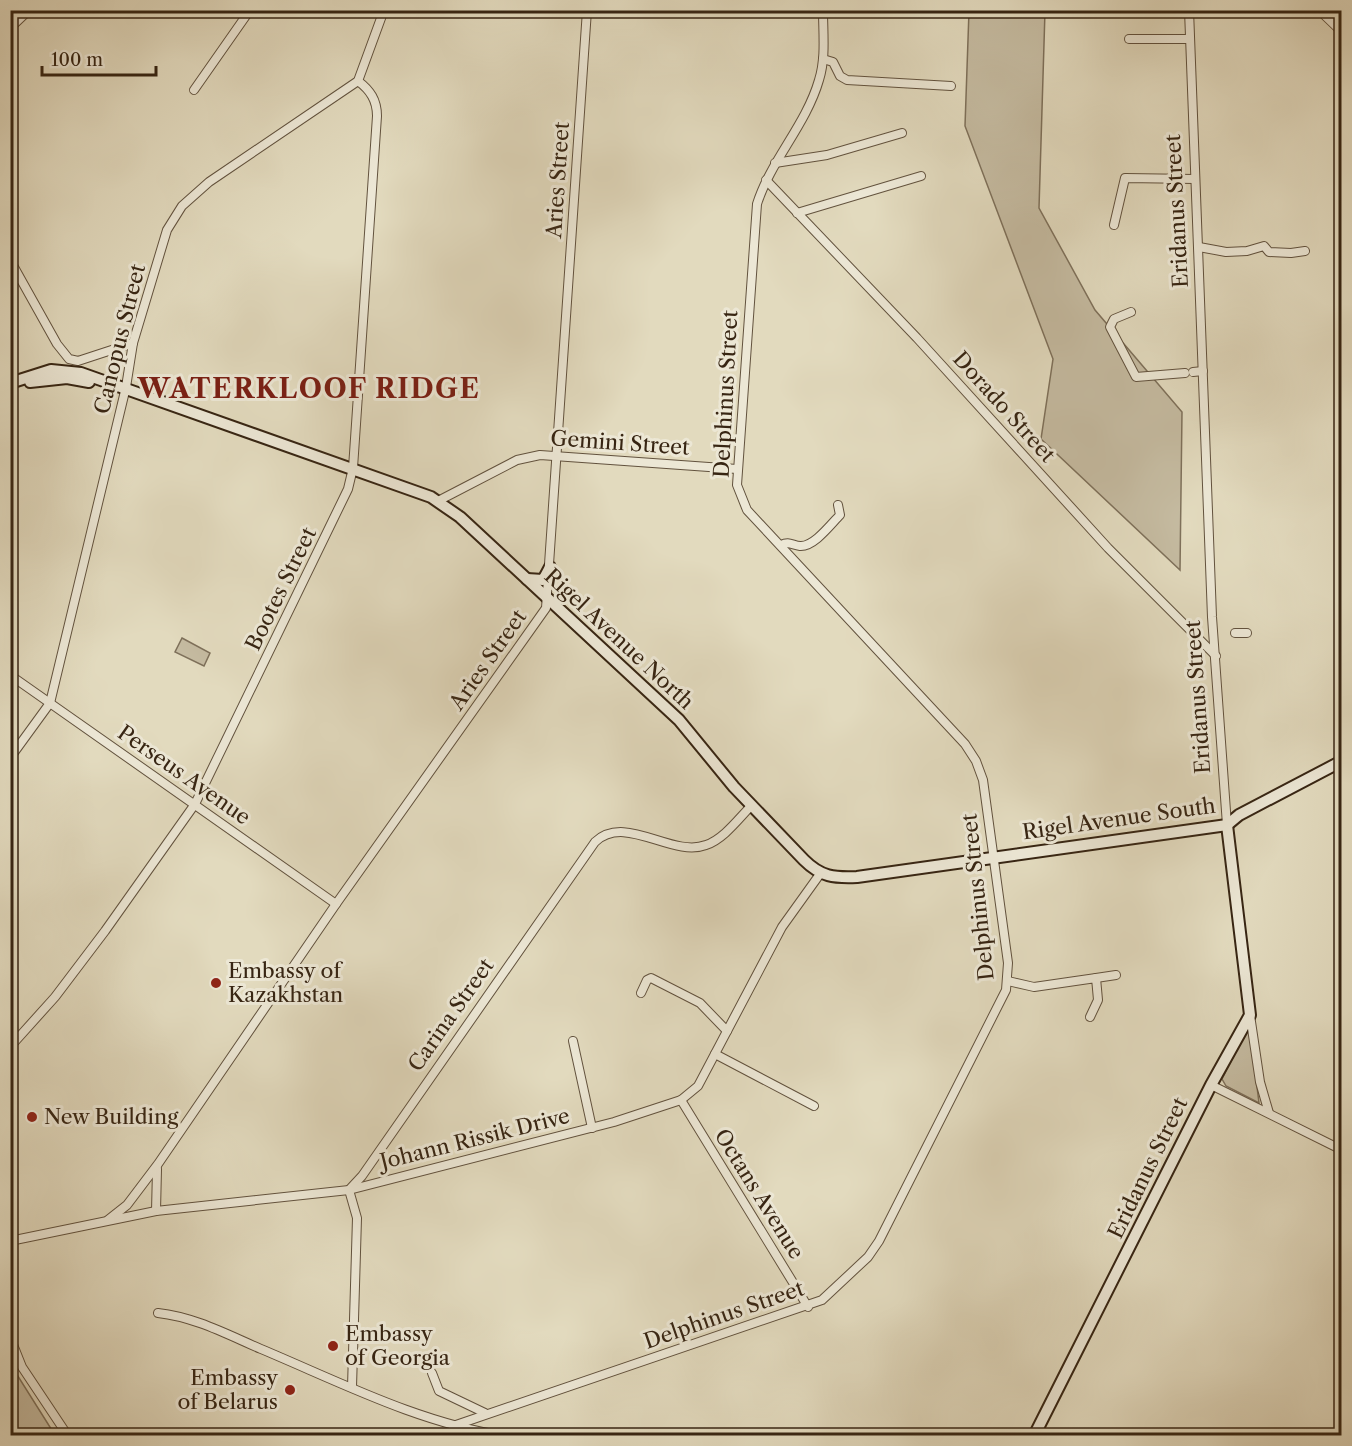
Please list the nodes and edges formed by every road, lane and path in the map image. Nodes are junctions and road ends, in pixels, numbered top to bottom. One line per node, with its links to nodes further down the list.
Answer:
1 (29, 10): 8 (street)
2 (250, 10): 15 (street)
3 (384, 10): 13 (street)
4 (587, 10): 32 (street, Aries Street)
5 (823, 10): 12 (street, Delphinus Street)
6 (1189, 10): 11 (street, Eridanus Street)
7 (1319, 10): 9 (street)
8 (10, 28)
9 (1341, 32)
10 (1129, 39): 11 (street)
11 (1190, 39): 19 (street, Eridanus Street)
12 (823, 59): 14 (street); 17 (street, Delphinus Street)
13 (358, 81): 27 (street, Canopus Street); 33 (street, Bootes Street)
14 (951, 86)
15 (194, 90)
16 (902, 133): 17 (street)
17 (775, 163): 20 (street, Delphinus Street)
18 (921, 176): 21 (street)
19 (1195, 179): 22 (street); 23 (street, Eridanus Street)
20 (766, 180): 21 (street, Dorado Street); 34 (street, Delphinus Street)
21 (797, 213): 43 (street, Dorado Street)
22 (1114, 225)
23 (1199, 247): 24 (street); 28 (street, Eridanus Street)
24 (1305, 251)
25 (10, 260): 27 (street)
26 (1131, 312): 28 (street)
27 (133, 343): 31 (street, Canopus Street)
28 (1203, 370): 43 (street, Eridanus Street)
29 (10, 383): 31 (main road, Rigel Avenue North)
30 (10, 388): 31 (main road, Rigel Avenue North)
31 (125, 390): 33 (main road, Rigel Avenue North); 45 (street, Canopus Street)
32 (558, 456): 34 (street, Gemini Street); 35 (street, Gemini Street); 38 (street, Aries Street)
33 (353, 468): 35 (main road, Rigel Avenue North); 48 (street, Bootes Street)
34 (737, 469): 37 (street, Delphinus Street)
35 (438, 501): 39 (main road, Rigel Avenue North)
36 (838, 505): 37 (street)
37 (781, 545): 51 (street, Delphinus Street)
38 (550, 567): 39 (main road); 40 (street, Aries Street)
39 (527, 579): 40 (main road, Rigel Avenue North)
40 (548, 599): 49 (main road, Rigel Avenue North); 53 (street, Aries Street)
41 (1235, 633): 42 (street)
42 (1247, 633)
43 (1216, 657): 50 (street, Eridanus Street)
44 (10, 675): 45 (street, Perseus Avenue)
45 (50, 703): 46 (street, Canopus Street); 48 (street, Perseus Avenue)
46 (10, 758)
47 (1341, 761): 50 (main road, Rigel Avenue South)
48 (195, 804): 53 (street, Perseus Avenue); 62 (street, Bootes Street)
49 (752, 806): 52 (main road, Rigel Avenue North); 71 (street, Carina Street)
50 (1227, 825): 51 (main road, Rigel Avenue South); 58 (main road, Eridanus Street)
51 (994, 856): 52 (main road); 56 (street, Delphinus Street)
52 (820, 874): 60 (street, Johann Rissik Drive)
53 (336, 904): 70 (street, Aries Street)
54 (1116, 975): 55 (street)
55 (1096, 978): 56 (street); 59 (street)
56 (1008, 981): 75 (street, Delphinus Street)
57 (641, 993): 60 (street)
58 (1250, 1015): 64 (main road, Eridanus Street); 67 (street)
59 (1090, 1017)
60 (727, 1031): 63 (street, Johann Rissik Drive)
61 (573, 1041): 68 (street)
62 (10, 1047)
63 (715, 1054): 65 (street, Johann Rissik Drive); 66 (street)
64 (1211, 1085): 67 (street); 84 (main road, Eridanus Street)
65 (681, 1100): 68 (street, Johann Rissik Drive); 75 (street, Octans Avenue)
66 (814, 1106)
67 (1269, 1113): 69 (street)
68 (592, 1128): 71 (street, Johann Rissik Drive)
69 (1341, 1150)
70 (158, 1164): 72 (street, Aries Street); 73 (street, Aries Street)
71 (349, 1190): 72 (street, Johann Rissik Drive); 79 (street)
72 (156, 1211): 73 (street, Johann Rissik Drive)
73 (108, 1220): 74 (street, Johann Rissik Drive)
74 (10, 1241)
75 (808, 1307): 80 (street, Delphinus Street)
76 (158, 1313): 79 (street)
77 (10, 1337): 82 (street)
78 (432, 1372): 80 (street)
79 (352, 1387): 81 (street)
80 (485, 1413): 81 (street, Delphinus Street)
81 (453, 1426): 83 (street)
82 (68, 1436)
83 (505, 1436)
84 (1034, 1436)

